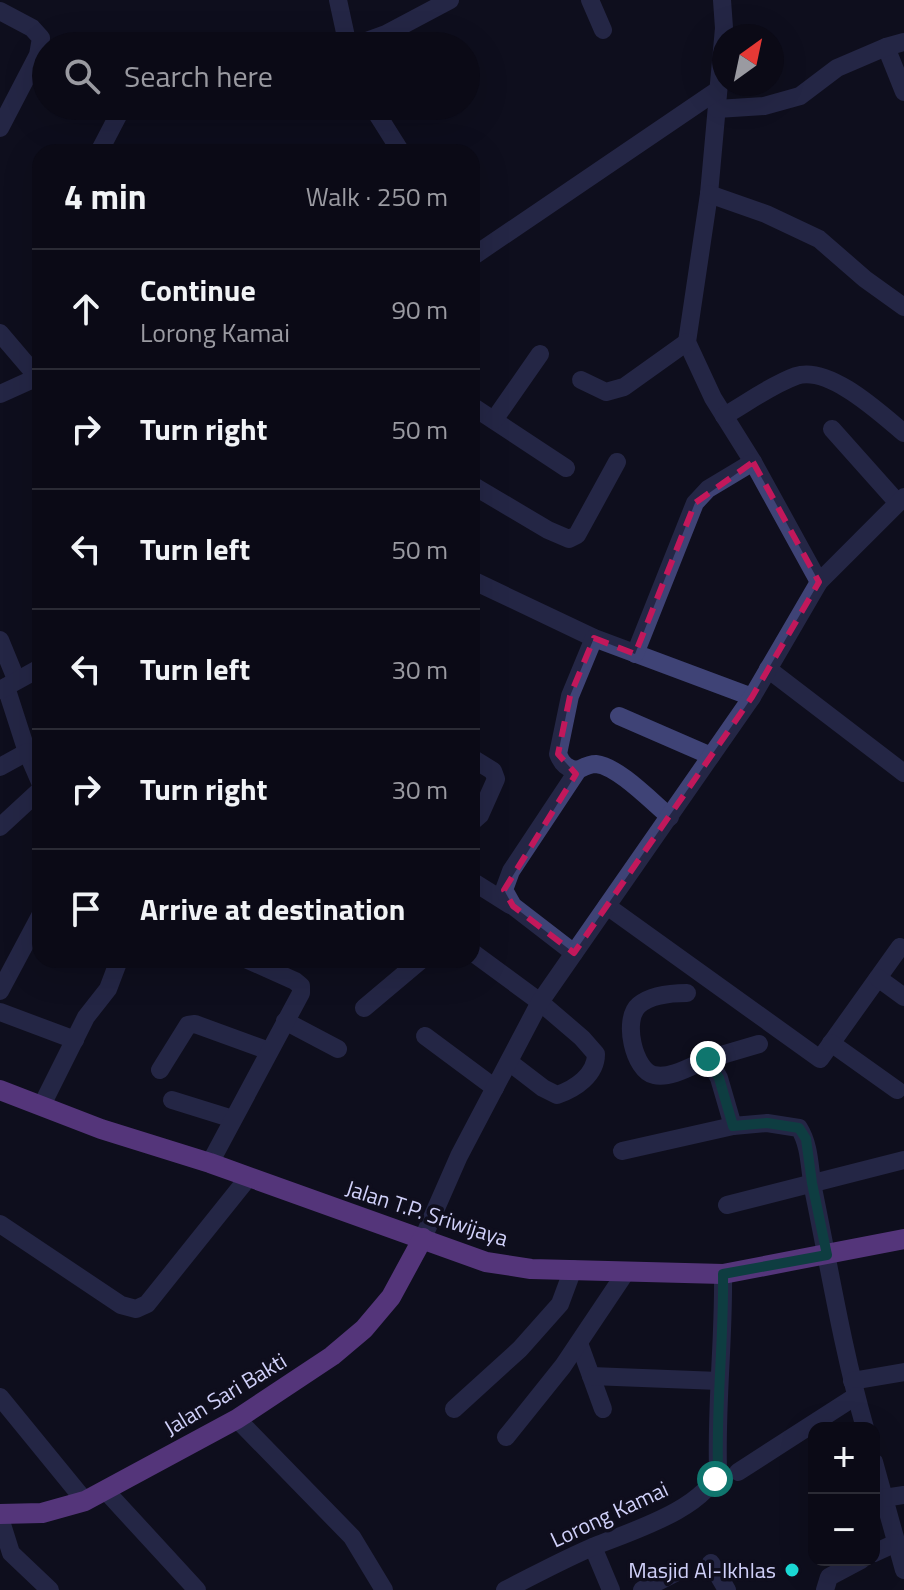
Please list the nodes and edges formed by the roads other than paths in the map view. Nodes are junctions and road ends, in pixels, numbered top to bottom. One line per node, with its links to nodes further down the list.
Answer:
1 (338, 0): 8 (street)
2 (450, 0): 9 (street)
3 (590, 0): 6 (street)
4 (722, 0): 13 (street)
5 (0, 11): 7 (street)
6 (603, 30)
7 (37, 32)
8 (346, 32)
9 (390, 32)
10 (895, 44): 12 (street); 13 (street)
11 (32, 67): 16 (street)
12 (904, 92)
13 (718, 100): 19 (street); 20 (street)
14 (116, 120): 17 (street)
15 (381, 120): 18 (street)
16 (0, 128)
17 (103, 144)
18 (396, 144)
19 (709, 194): 21 (street); 23 (street)
20 (480, 252)
21 (904, 307)
22 (0, 333): 25 (street)
23 (687, 342): 26 (street); 30 (street)
24 (540, 354): 31 (street)
25 (32, 370)
26 (581, 380)
27 (32, 381): 28 (street)
28 (0, 394)
29 (480, 411): 31 (street)
30 (724, 416): 33 (street); 35 (street)
31 (494, 420): 36 (street)
32 (832, 429): 38 (street)
33 (904, 433)
34 (617, 462): 37 (street)
35 (753, 462): 39 (street); 43 (street)
36 (566, 468)
37 (480, 490)
38 (901, 500): 39 (street)
39 (819, 582): 44 (street)
40 (480, 584): 41 (street)
41 (594, 638): 43 (street); 54 (street)
42 (0, 640): 46 (street)
43 (635, 654): 47 (street)
44 (768, 669): 47 (street); 55 (street)
45 (32, 672): 46 (street)
46 (7, 685): 49 (street)
47 (752, 697): 50 (street)
48 (619, 716): 50 (street)
49 (27, 752): 52 (street); 53 (street)
50 (711, 756): 58 (street)
51 (480, 763): 57 (street)
52 (32, 764)
53 (0, 767)
54 (578, 770): 58 (street); 61 (street)
55 (904, 773)
56 (32, 797): 59 (street)
57 (480, 815)
58 (670, 817): 62 (street)
59 (0, 827)
60 (480, 886): 61 (street)
61 (513, 906): 65 (street)
62 (607, 906): 65 (street); 80 (street)
63 (32, 931): 71 (street)
64 (900, 947): 70 (street)
65 (574, 953): 74 (street)
66 (480, 958): 74 (street)
67 (116, 968): 79 (street)
68 (266, 968): 77 (street)
69 (412, 968): 75 (street)
70 (878, 978): 73 (street); 80 (street)
71 (0, 991)
72 (687, 993): 84 (street)
73 (904, 997)
74 (540, 1002): 85 (street); 85 (street)
75 (364, 1008)
76 (0, 1012): 79 (street)
77 (285, 1021): 82 (street); 83 (street)
78 (425, 1036): 87 (street)
79 (75, 1040): 91 (street)
80 (831, 1043): 89 (street)
81 (759, 1044): 84 (street)
82 (338, 1049)
83 (269, 1051): 86 (street); 92 (street)
84 (708, 1059): 93 (street)
85 (509, 1062): 87 (street)
86 (160, 1070)
87 (495, 1088): 101 (street)
88 (0, 1090): 91 (main road, Jalan T.P. Sriwijaya)
89 (897, 1090)
90 (172, 1100): 92 (street)
91 (42, 1105): 96 (main road, Jalan T.P. Sriwijaya)
92 (233, 1119): 96 (street)
93 (733, 1126): 94 (street); 98 (street)
94 (622, 1151)
95 (904, 1160): 98 (street)
96 (210, 1163): 97 (main road, Jalan T.P. Sriwijaya)
97 (248, 1178): 100 (street); 101 (main road, Jalan T.P. Sriwijaya)
98 (812, 1183): 99 (street); 103 (street)
99 (727, 1205)
100 (0, 1224)
101 (423, 1238): 104 (main road, Jalan T.P. Sriwijaya); 115 (main road, Jalan Sari Bakti)
102 (904, 1239): 103 (main road, Jalan T.P. Sriwijaya)
103 (827, 1255): 106 (main road, Jalan T.P. Sriwijaya); 111 (street)
104 (573, 1269): 105 (main road, Jalan T.P. Sriwijaya); 113 (street)
105 (626, 1272): 106 (main road, Jalan T.P. Sriwijaya); 107 (street)
106 (723, 1274): 110 (street, Lorong Kamai)
107 (579, 1343): 109 (street); 117 (street)
108 (904, 1372): 111 (street)
109 (591, 1376): 110 (street); 114 (street)
110 (719, 1381): 126 (street, Lorong Kamai)
111 (854, 1388): 116 (street); 118 (street)
112 (0, 1397): 123 (street)
113 (454, 1409)
114 (603, 1409)
115 (237, 1419): 120 (main road, Jalan Sari Bakti); 134 (street)
116 (863, 1422)
117 (506, 1437)
118 (738, 1472)
119 (880, 1484): 122 (street)
120 (105, 1490): 123 (main road, Jalan Sari Bakti); 133 (street)
121 (904, 1495): 122 (street)
122 (884, 1498): 125 (street)
123 (85, 1501): 124 (main road, Jalan Sari Bakti)
124 (0, 1516): 132 (street)
125 (896, 1543): 127 (street); 130 (street)
126 (593, 1547): 135 (street, Lorong Kamai); 136 (street)
127 (880, 1550)
128 (711, 1563): 138 (street)
129 (850, 1566): 139 (street)
130 (904, 1570)
131 (675, 1573): 137 (street)
132 (50, 1590)
133 (197, 1590)
134 (384, 1590)
135 (505, 1590)
136 (611, 1590)
137 (642, 1590)
138 (727, 1590)
139 (825, 1590)

